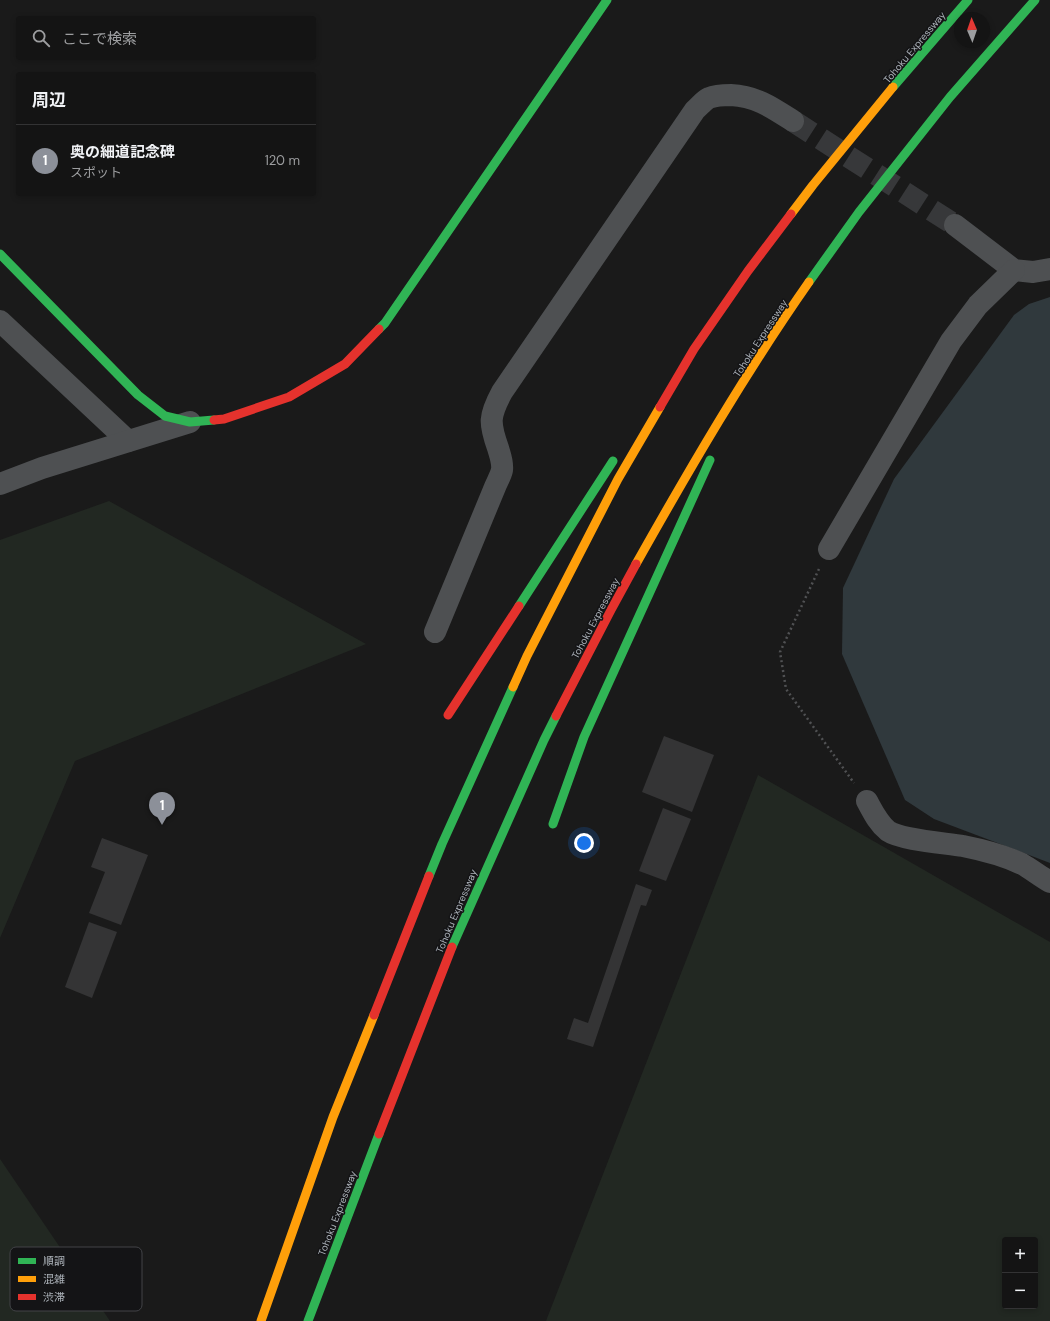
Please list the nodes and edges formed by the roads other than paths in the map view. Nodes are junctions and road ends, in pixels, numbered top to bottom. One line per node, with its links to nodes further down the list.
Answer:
1 (607, 0): 13 (main road)
2 (968, 0): 9 (main road, Tohoku Expressway)
3 (1035, 0): 11 (main road, Tohoku Expressway)
4 (793, 122): 20 (street)
5 (955, 225): 8 (street)
6 (0, 254): 13 (main road)
7 (1050, 269): 8 (street)
8 (1014, 270): 19 (street)
9 (748, 271): 12 (main road); 25 (main road, Tohoku Expressway)
10 (0, 322): 15 (street)
11 (752, 368): 14 (main road); 26 (main road, Tohoku Expressway)
12 (658, 392)
13 (190, 422): 15 (street)
14 (723, 433)
15 (128, 441): 18 (street)
16 (620, 451): 21 (main road)
17 (713, 455): 23 (main road)
18 (0, 484)
19 (829, 549)
20 (435, 632)
21 (448, 715)
22 (867, 801): 24 (street)
23 (553, 824)
24 (1050, 882)
25 (261, 1321)
26 (308, 1321)

